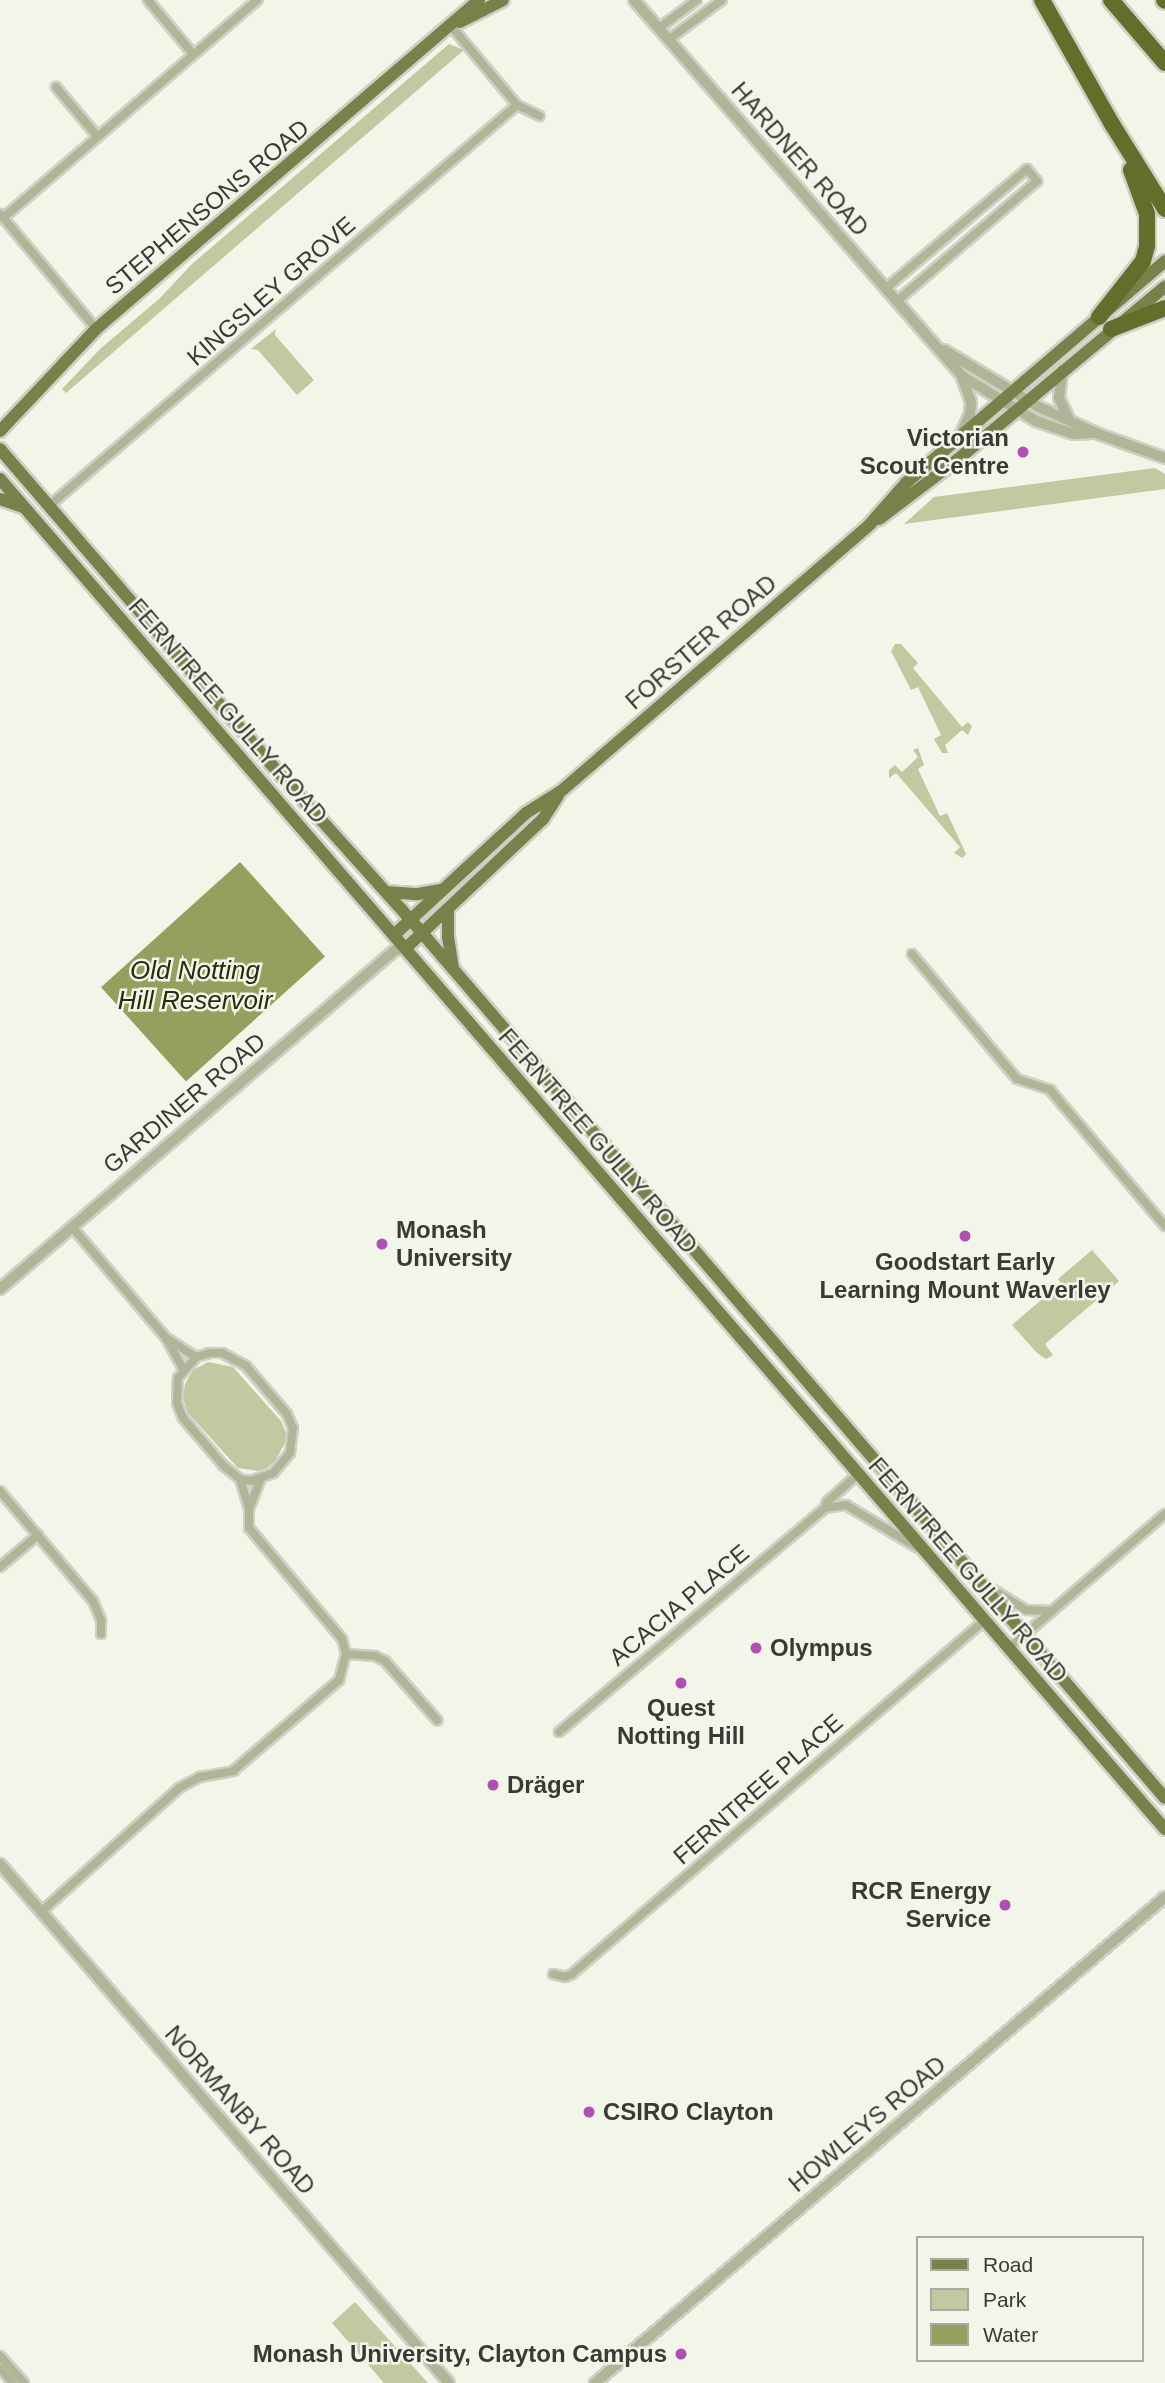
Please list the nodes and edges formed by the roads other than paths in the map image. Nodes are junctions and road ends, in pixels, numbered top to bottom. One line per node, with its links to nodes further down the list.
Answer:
1 (148, 0): 13 (street)
2 (257, 0): 13 (street)
3 (479, 0): 10 (main road, STEPHENSONS ROAD)
4 (503, 0): 10 (main road, STEPHENSONS ROAD)
5 (634, 0): 11 (street, HARDNER ROAD)
6 (697, 0): 11 (street)
7 (722, 0): 12 (street)
8 (1042, 0): 18 (highway)
9 (1111, 0): 14 (highway)
10 (451, 26): 16 (street); 30 (main road, STEPHENSONS ROAD)
11 (659, 28): 12 (street, HARDNER ROAD)
12 (668, 40): 26 (street, HARDNER ROAD)
13 (193, 54): 19 (street)
14 (1165, 63)
15 (56, 87): 19 (street)
16 (517, 105): 17 (street); 46 (street, KINGSLEY GROVE)
17 (540, 116)
18 (1112, 124): 20 (highway); 29 (highway)
19 (97, 136): 21 (street)
20 (1165, 209)
21 (1, 216): 30 (street)
22 (963, 225): 23 (street); 23 (street); 26 (street)
23 (972, 236): 27 (street)
24 (1165, 261): 29 (main road, FORSTER ROAD)
25 (1165, 287): 29 (main road, FORSTER ROAD)
26 (885, 289): 27 (street, HARDNER ROAD)
27 (896, 302): 31 (street, HARDNER ROAD)
28 (1165, 308): 29 (highway)
29 (1105, 323): 32 (main road, FORSTER ROAD); 34 (main road, FORSTER ROAD)
30 (96, 329): 39 (main road, STEPHENSONS ROAD)
31 (936, 345): 33 (street, HARDNER ROAD); 34 (street, HARDNER ROAD)
32 (1062, 370): 35 (main road, FORSTER ROAD); 38 (street)
33 (961, 376): 36 (street, HARDNER ROAD); 41 (street)
34 (1012, 391): 35 (street, HARDNER ROAD); 36 (main road, FORSTER ROAD)
35 (1026, 400): 37 (main road, FORSTER ROAD); 38 (street, HARDNER ROAD)
36 (1000, 402): 37 (street, HARDNER ROAD); 41 (main road, FORSTER ROAD)
37 (1015, 411): 40 (street, HARDNER ROAD); 48 (main road, FORSTER ROAD)
38 (1069, 419): 40 (street, HARDNER ROAD)
39 (0, 431)
40 (1096, 433): 43 (street)
41 (960, 437): 48 (main road, FORSTER ROAD)
42 (0, 449): 46 (main road, FERNTREE GULLY ROAD)
43 (1165, 458)
44 (0, 479): 47 (main road, FERNTREE GULLY ROAD)
45 (0, 499): 47 (main road)
46 (49, 506): 49 (main road, FERNTREE GULLY ROAD)
47 (24, 507): 50 (main road, FERNTREE GULLY ROAD)
48 (870, 524): 52 (main road, FORSTER ROAD)
49 (114, 581): 50 (main road); 51 (main road, FERNTREE GULLY ROAD)
50 (99, 594): 53 (main road, FERNTREE GULLY ROAD)
51 (293, 788): 53 (main road); 55 (main road, FERNTREE GULLY ROAD)
52 (560, 793): 54 (main road, FORSTER ROAD); 56 (main road, FORSTER ROAD)
53 (279, 801): 58 (main road, FERNTREE GULLY ROAD)
54 (442, 889): 55 (main road); 57 (main road, FORSTER ROAD)
55 (386, 892): 57 (main road, FERNTREE GULLY ROAD)
56 (448, 909): 59 (main road, FORSTER ROAD); 62 (main road)
57 (411, 920): 58 (main road, FORSTER ROAD); 59 (main road, FERNTREE GULLY ROAD)
58 (394, 934): 60 (main road, FERNTREE GULLY ROAD)
59 (423, 934): 60 (main road, FORSTER ROAD); 62 (main road, FERNTREE GULLY ROAD)
60 (401, 949): 65 (street, GARDINER ROAD); 66 (main road, FERNTREE GULLY ROAD)
61 (912, 954): 64 (street)
62 (454, 972): 63 (main road, FERNTREE GULLY ROAD)
63 (663, 1215): 66 (main road); 81 (main road, FERNTREE GULLY ROAD)
64 (1165, 1226)
65 (72, 1227): 67 (street, GARDINER ROAD); 68 (street)
66 (647, 1230): 71 (main road, FERNTREE GULLY ROAD)
67 (0, 1289)
68 (166, 1338): 69 (street); 70 (street)
69 (197, 1357): 70 (street); 72 (street)
70 (183, 1369): 73 (street)
71 (858, 1474): 75 (street, ACACIA PLACE); 79 (main road, FERNTREE GULLY ROAD)
72 (261, 1478): 73 (street); 76 (street)
73 (240, 1479): 76 (street)
74 (0, 1491): 78 (street)
75 (825, 1508): 79 (street); 89 (street, ACACIA PLACE)
76 (249, 1510): 87 (street)
77 (1165, 1514): 82 (street)
78 (38, 1535): 80 (street); 84 (street)
79 (927, 1554): 83 (main road, FERNTREE GULLY ROAD)
80 (0, 1567)
81 (970, 1572): 82 (street); 85 (main road, FERNTREE GULLY ROAD)
82 (1052, 1611): 85 (street)
83 (985, 1620): 86 (main road, FERNTREE GULLY ROAD); 95 (street, FERNTREE PLACE)
84 (102, 1634)
85 (1024, 1635): 86 (street); 90 (main road, FERNTREE GULLY ROAD)
86 (1009, 1648): 91 (main road, FERNTREE GULLY ROAD)
87 (346, 1654): 88 (street); 94 (street)
88 (437, 1720)
89 (559, 1732)
90 (1165, 1798)
91 (1165, 1829)
92 (0, 1864): 94 (street, NORMANBY ROAD)
93 (1165, 1897): 101 (street, HOWLEYS ROAD)
94 (41, 1912): 100 (street, NORMANBY ROAD)
95 (553, 1974)
96 (0, 2356): 99 (street)
97 (0, 2368): 98 (street)
98 (13, 2383)
99 (24, 2383)
100 (449, 2383)
101 (595, 2383)

